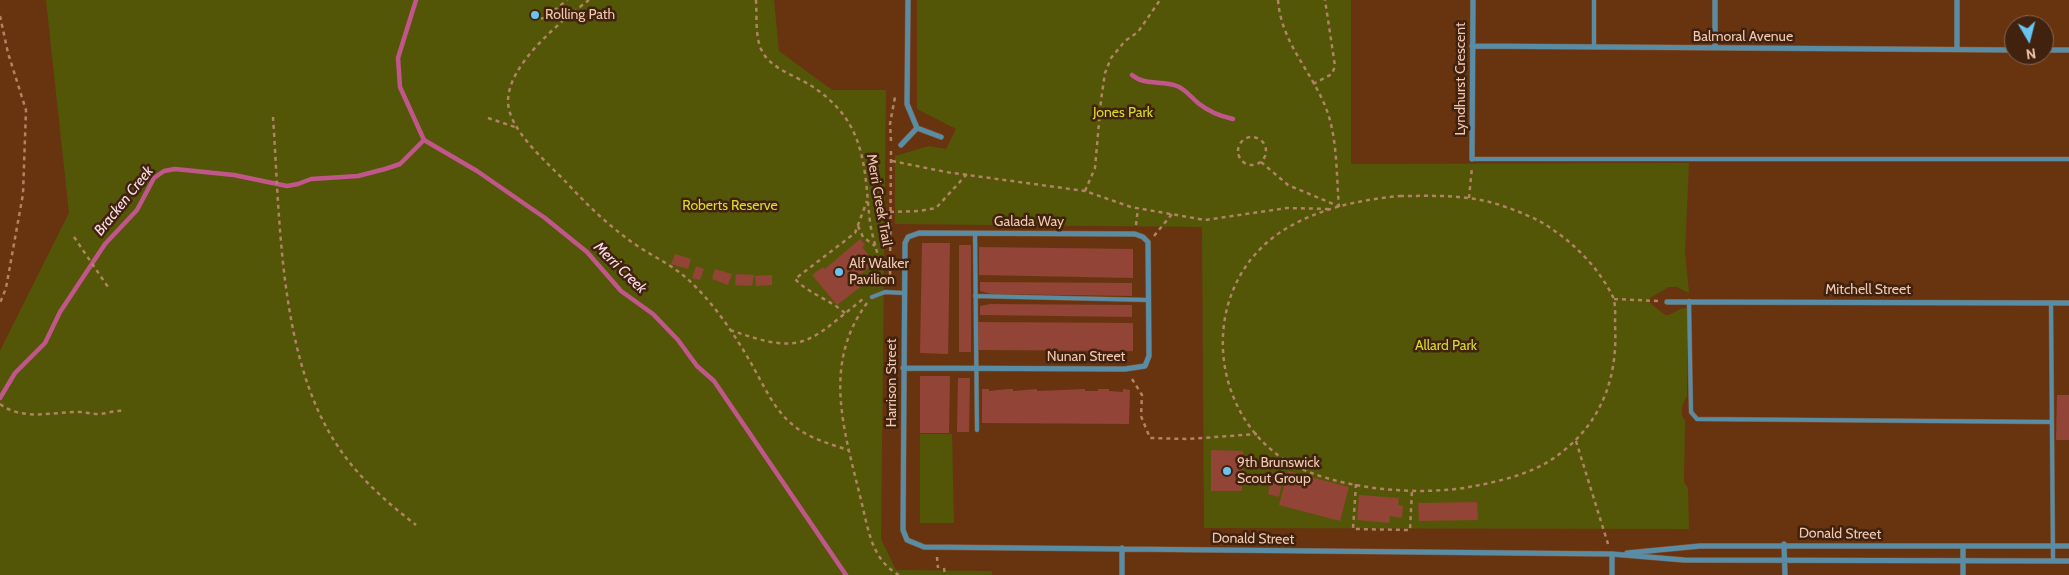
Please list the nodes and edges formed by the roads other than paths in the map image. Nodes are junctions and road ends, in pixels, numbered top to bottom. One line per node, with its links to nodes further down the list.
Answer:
1 (908, 0): 13 (street)
2 (1473, 0): 6 (street, Lyndhurst Crescent)
3 (1594, 0): 7 (lane)
4 (1715, 0): 8 (street)
5 (1957, 0): 9 (street)
6 (1472, 46): 7 (street, Balmoral Avenue); 16 (street, Lyndhurst Crescent)
7 (1594, 46): 8 (street, Balmoral Avenue)
8 (1715, 48): 9 (street, Balmoral Avenue)
9 (1956, 49): 10 (street, Balmoral Avenue)
10 (2004, 50)
11 (2054, 50): 12 (street)
12 (2069, 50)
13 (917, 128): 14 (street); 15 (street)
14 (942, 137)
15 (901, 145)
16 (1472, 158): 17 (lane)
17 (2069, 159)
18 (975, 233): 19 (street, Galada Way); 20 (street, Galada Way); 22 (lane)
19 (908, 236): 21 (street, Harrison Street)
20 (1148, 242): 24 (street, Nunan Street)
21 (904, 293): 23 (lane); 29 (street, Harrison Street)
22 (975, 296): 24 (lane); 30 (lane)
23 (872, 297)
24 (1149, 300): 30 (street, Nunan Street)
25 (1689, 301): 26 (street, Mitchell Street); 27 (street, Mitchell Street); 31 (lane)
26 (1667, 302)
27 (2051, 303): 28 (street, Mitchell Street); 31 (lane)
28 (2069, 303)
29 (903, 368): 30 (street, Nunan Street); 33 (street, Harrison Street)
30 (978, 368): 32 (lane)
31 (2052, 422): 36 (lane)
32 (977, 430)
33 (903, 530): 38 (street, Donald Street)
34 (1784, 544): 35 (street, Donald Street); 39 (street, Donald Street); 40 (street)
35 (1963, 546): 36 (street, Donald Street); 41 (street)
36 (2053, 546): 37 (street, Donald Street); 42 (lane)
37 (2069, 546)
38 (1122, 548): 39 (street, Donald Street); 44 (street)
39 (1612, 554): 40 (street, Donald Street); 45 (street)
40 (1785, 560): 41 (street, Donald Street); 46 (street)
41 (1963, 561): 42 (street, Donald Street); 47 (street)
42 (2054, 561): 43 (street, Donald Street)
43 (2069, 561)
44 (1122, 575)
45 (1612, 575)
46 (1785, 575)
47 (1963, 575)

